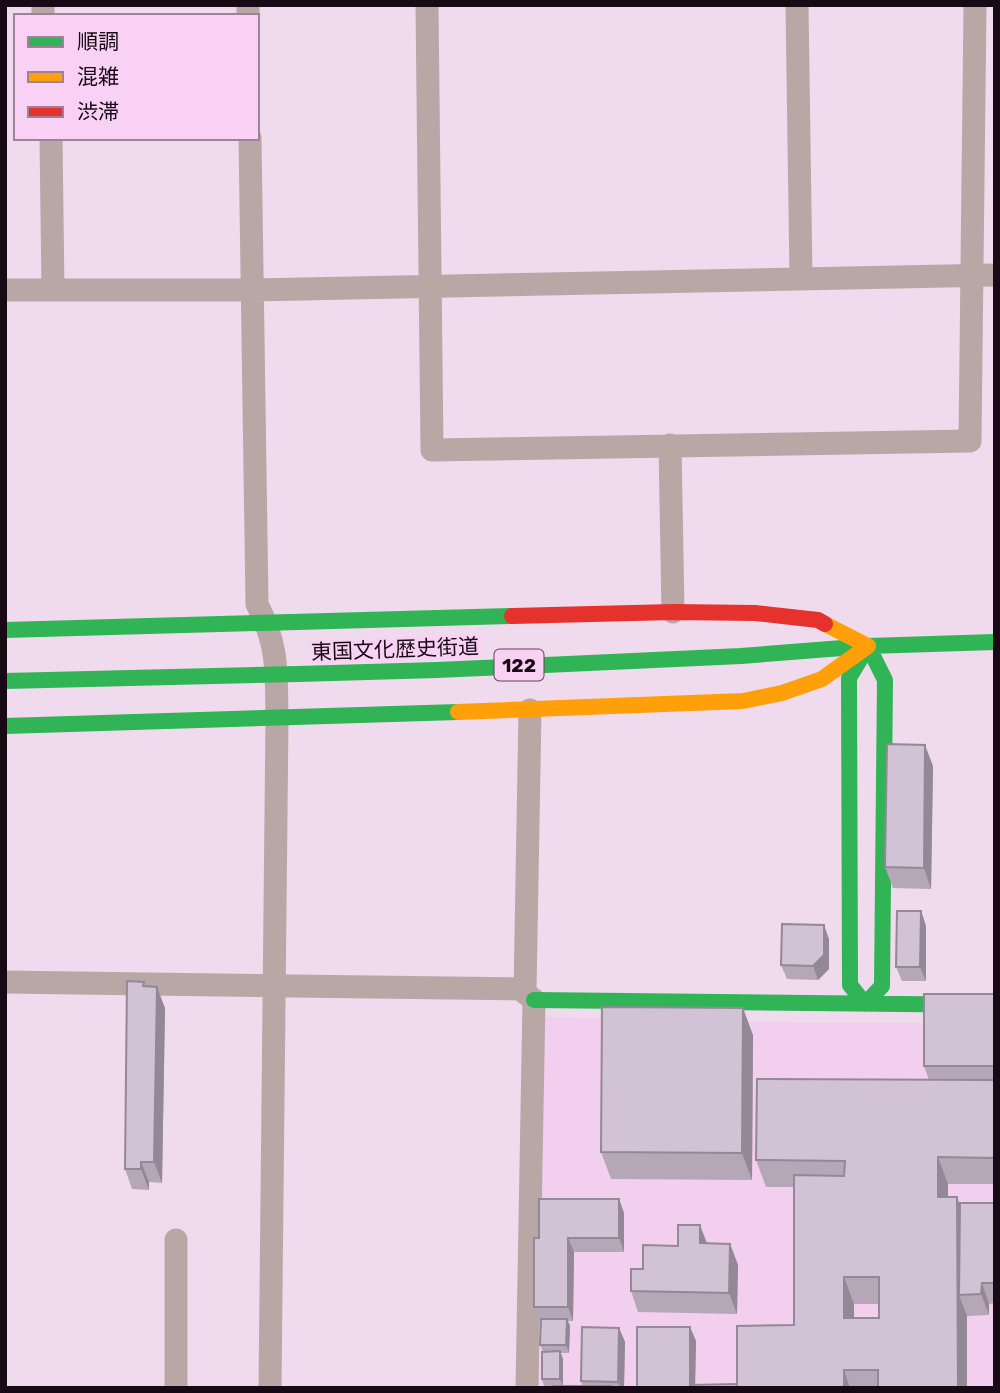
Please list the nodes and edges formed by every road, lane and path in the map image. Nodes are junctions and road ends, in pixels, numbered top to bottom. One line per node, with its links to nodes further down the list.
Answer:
1 (427, 5): 9 (street)
2 (797, 5): 8 (street)
3 (975, 5): 7 (street)
4 (51, 140): 11 (street)
5 (250, 140): 12 (street)
6 (995, 275): 7 (street)
7 (971, 276): 8 (street); 13 (street)
8 (801, 278): 9 (street)
9 (431, 286): 12 (street); 13 (street)
10 (5, 290): 11 (street)
11 (53, 290): 12 (street)
12 (251, 290): 15 (street)
13 (670, 445): 14 (street)
14 (673, 612): 15 (main road); 18 (main road)
15 (267, 622): 16 (main road); 21 (street)
16 (5, 630)
17 (995, 642): 18 (main road, 東国文化歴史街道 / 122)
18 (868, 646): 19 (main road, 東国文化歴史街道 / 122, bridge); 20 (main road); 26 (main road); 26 (main road)
19 (5, 681)
20 (530, 710): 21 (main road); 25 (street)
21 (277, 718): 22 (main road); 24 (street)
22 (5, 726)
23 (5, 982): 24 (street)
24 (274, 986): 25 (street); 30 (street)
25 (529, 996): 26 (main road); 31 (street)
26 (865, 1004): 27 (main road)
27 (995, 1004)
28 (176, 1240): 29 (street)
29 (176, 1388)
30 (270, 1388)
31 (527, 1388)

